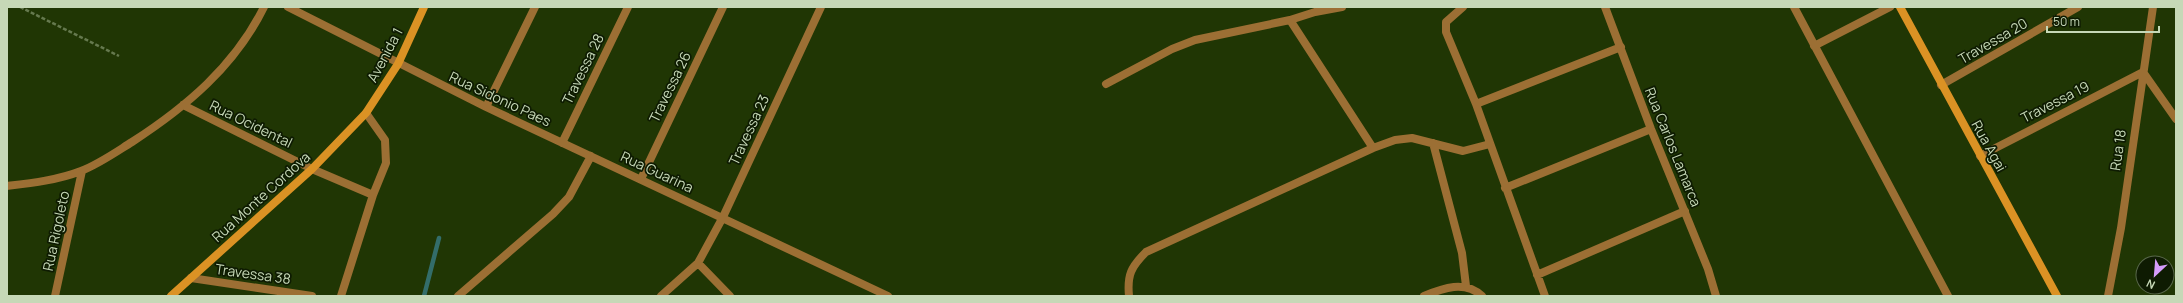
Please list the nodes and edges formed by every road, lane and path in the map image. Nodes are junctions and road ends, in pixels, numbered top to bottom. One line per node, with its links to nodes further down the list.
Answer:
1 (20, 7): 20 (path)
2 (264, 7): 26 (street)
3 (288, 7): 21 (street, Rua Sidonio Paes)
4 (424, 7): 21 (street, Avenida 1)
5 (535, 7): 27 (street)
6 (628, 7): 31 (street, Travessa 28)
7 (723, 7): 39 (street, Travessa 26)
8 (821, 7): 44 (street, Travessa 23)
9 (1342, 7): 17 (street)
10 (1463, 7): 25 (street)
11 (1605, 7): 19 (street, Rua Carlos Lamarca)
12 (1794, 7): 18 (street)
13 (1890, 7): 18 (street)
14 (1900, 7): 24 (street, Rua Agai)
15 (2078, 7): 24 (street, Travessa 20)
16 (2153, 7): 22 (street, Rua 18)
17 (1290, 20): 23 (street); 34 (street)
18 (1814, 46): 64 (street)
19 (1620, 47): 25 (street); 30 (street, Rua Carlos Lamarca)
20 (119, 56)
21 (398, 64): 27 (street, Rua Sidonio Paes); 28 (street, Avenida 1)
22 (2143, 72): 29 (street); 36 (street, Travessa 19); 66 (street, Rua 18)
23 (1106, 84)
24 (1941, 85): 36 (street, Rua Agai)
25 (1476, 104): 33 (street)
26 (184, 105): 37 (street, Rua Ocidental); 38 (street)
27 (486, 108): 31 (street, Rua Sidonio Paes)
28 (366, 113): 37 (street, Rua Monte Cordova); 42 (street)
29 (2176, 118)
30 (1651, 129): 41 (street); 43 (street, Rua Carlos Lamarca)
31 (562, 143): 35 (street, Rua Sidonio Paes)
32 (1433, 143): 33 (street); 34 (street); 48 (street)
33 (1490, 144): 41 (street)
34 (1373, 148): 58 (street)
35 (591, 156): 39 (street, Rua Guarina); 54 (street)
36 (1980, 156): 65 (street, Rua Agai)
37 (312, 169): 42 (street, Rua Ocidental); 47 (street, Rua Monte Cordova)
38 (82, 171): 40 (street); 51 (street, Rua Rigoleto)
39 (641, 179): 44 (street, Rua Guarina)
40 (7, 186)
41 (1505, 188): 46 (street)
42 (373, 195): 53 (street)
43 (1685, 211): 46 (street); 63 (street, Rua Carlos Lamarca)
44 (723, 217): 45 (street, Travessa 23); 57 (street, Rua Guarina)
45 (698, 263): 55 (street, Travessa 23); 56 (street)
46 (1537, 275): 62 (street)
47 (191, 278): 50 (street, Rua Monte Cordova); 52 (street, Travessa 38)
48 (1466, 286): 49 (street); 61 (street)
49 (1451, 287): 59 (street); 60 (street)
50 (172, 295)
51 (55, 296)
52 (312, 296)
53 (341, 296)
54 (458, 296)
55 (661, 296)
56 (730, 296)
57 (888, 296)
58 (1129, 296)
59 (1424, 296)
60 (1450, 296)
61 (1482, 296)
62 (1545, 296)
63 (1716, 296)
64 (1948, 296)
65 (2057, 296)
66 (2108, 296)

